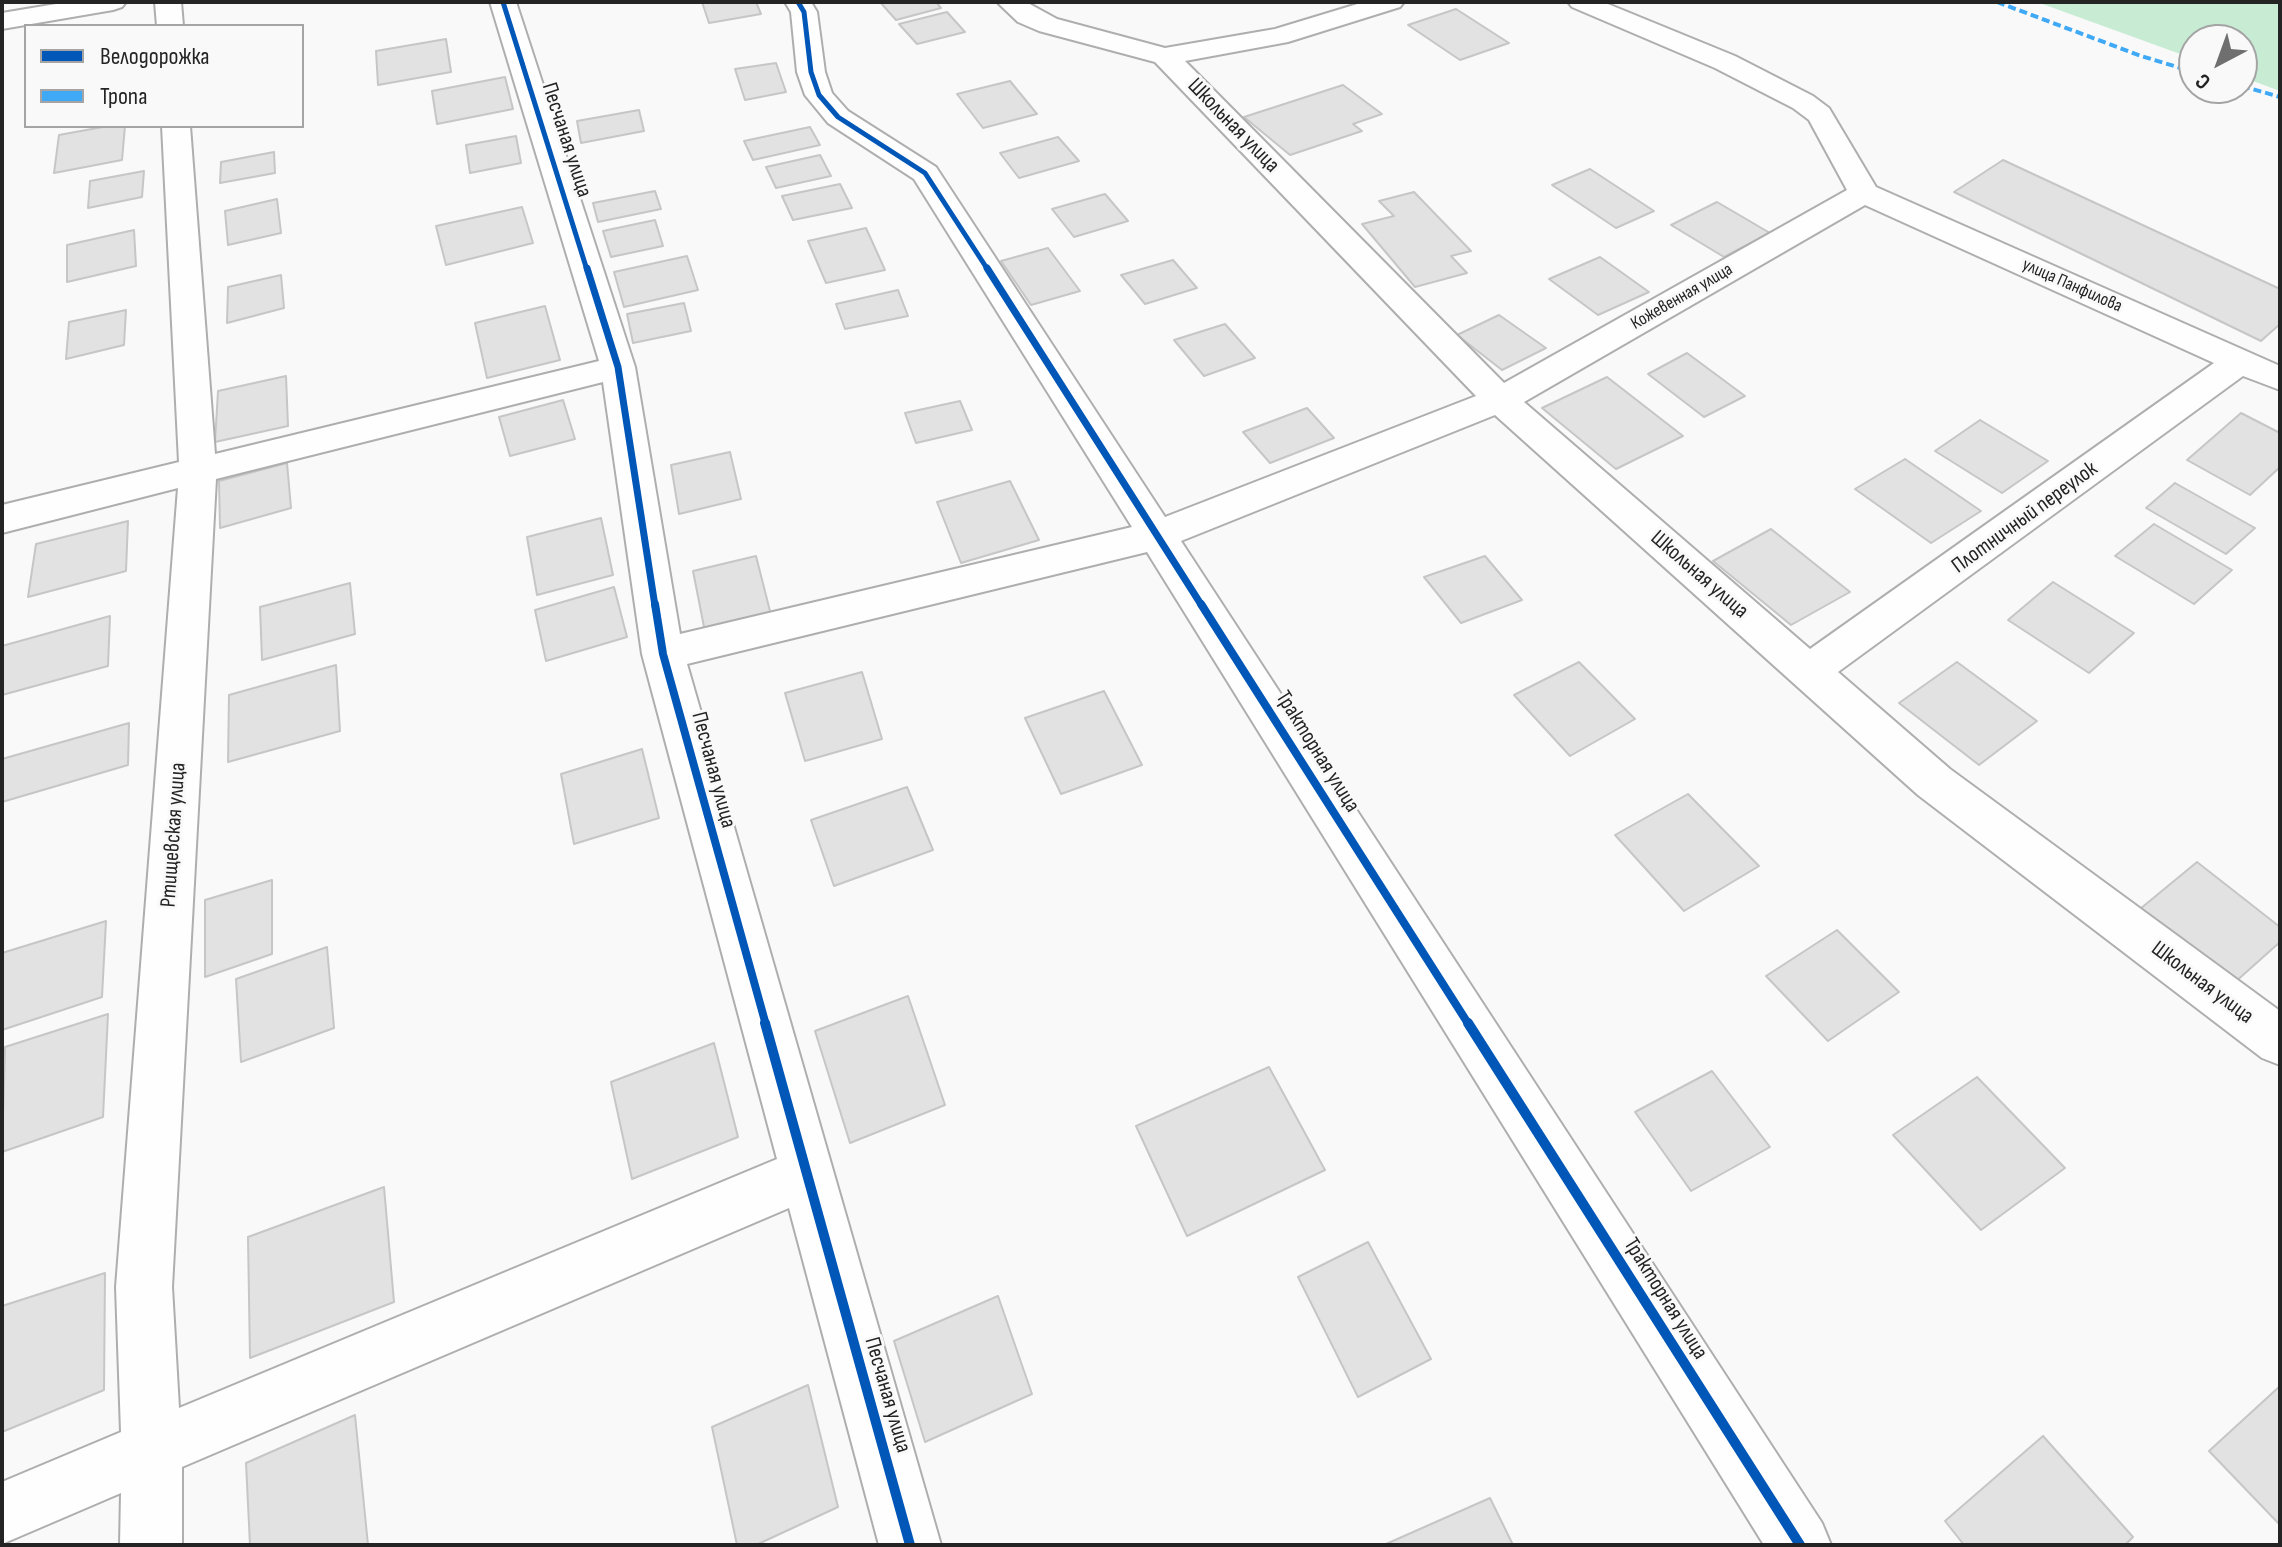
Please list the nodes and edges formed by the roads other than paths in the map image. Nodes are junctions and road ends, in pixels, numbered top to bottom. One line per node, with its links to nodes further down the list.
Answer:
1 (113, 2): 8 (street)
2 (168, 2): 9 (street)
3 (503, 2): 14 (street, Песчаная улица)
4 (798, 2): 19 (street, Тракторная улица)
5 (1010, 2): 10 (street)
6 (1391, 2): 10 (street)
7 (1581, 2): 12 (street)
8 (2, 21)
9 (170, 24)
10 (1165, 56): 16 (street, Школьная улица)
11 (176, 128): 17 (street, Ртищевская улица)
12 (1864, 193): 13 (street, улица Панфилова); 16 (street, Кожевенная улица)
13 (2240, 361): 15 (street, улица Панфилова); 21 (street, Плотничный переулок)
14 (618, 367): 17 (street); 20 (street, Песчаная улица)
15 (2280, 379)
16 (1500, 400): 19 (street, Кожевенная улица); 21 (street, Школьная улица)
17 (198, 473): 18 (street); 24 (street, Ртищевская улица)
18 (2, 519)
19 (1158, 535): 20 (street, Кожевенная улица); 28 (street, Тракторная улица)
20 (663, 654): 23 (street, Песчаная улица)
21 (1808, 672): 22 (street, Школьная улица)
22 (2280, 1041)
23 (806, 1174): 24 (street); 27 (street, Песчаная улица)
24 (152, 1450): 25 (street); 26 (street, Ртищевская улица)
25 (2, 1513)
26 (151, 1545)
27 (910, 1545)
28 (1800, 1545)

